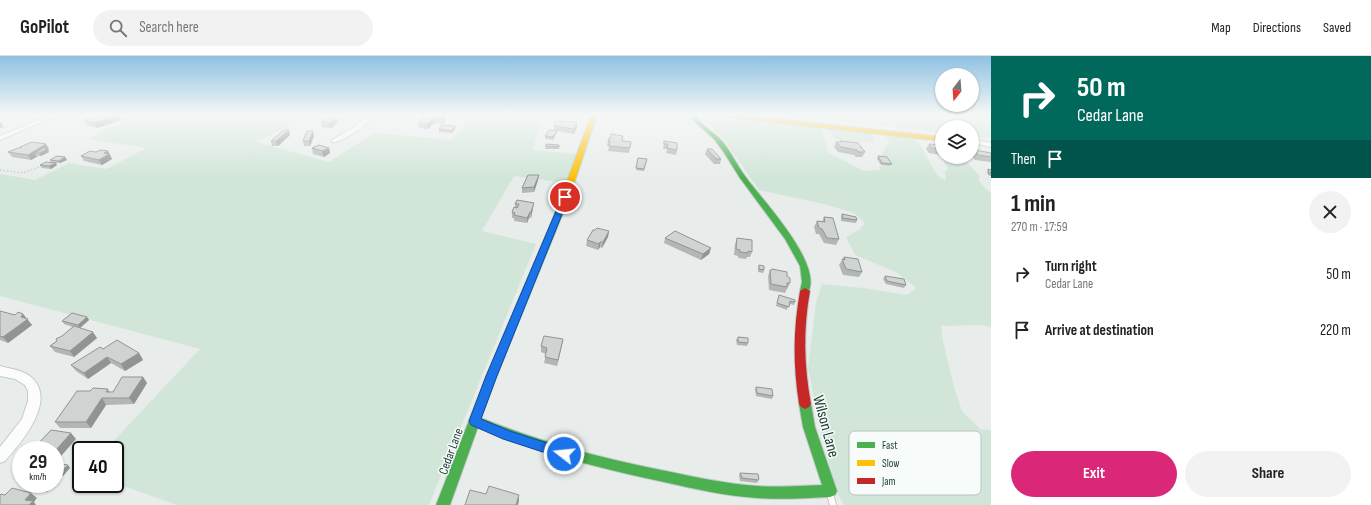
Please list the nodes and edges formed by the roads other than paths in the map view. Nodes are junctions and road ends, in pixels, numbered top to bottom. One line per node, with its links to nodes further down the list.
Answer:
1 (343, 136): 6 (street)
2 (587, 136): 10 (street, Cedar Lane)
3 (714, 136): 12 (street, Wilson Lane)
4 (923, 136): 5 (street)
5 (935, 137)
6 (334, 141)
7 (979, 142): 8 (street)
8 (991, 144)
9 (0, 371): 11 (street)
10 (475, 421): 12 (street); 13 (street, Cedar Lane)
11 (0, 457)
12 (830, 491): 14 (lane)
13 (443, 505)
14 (833, 505)

